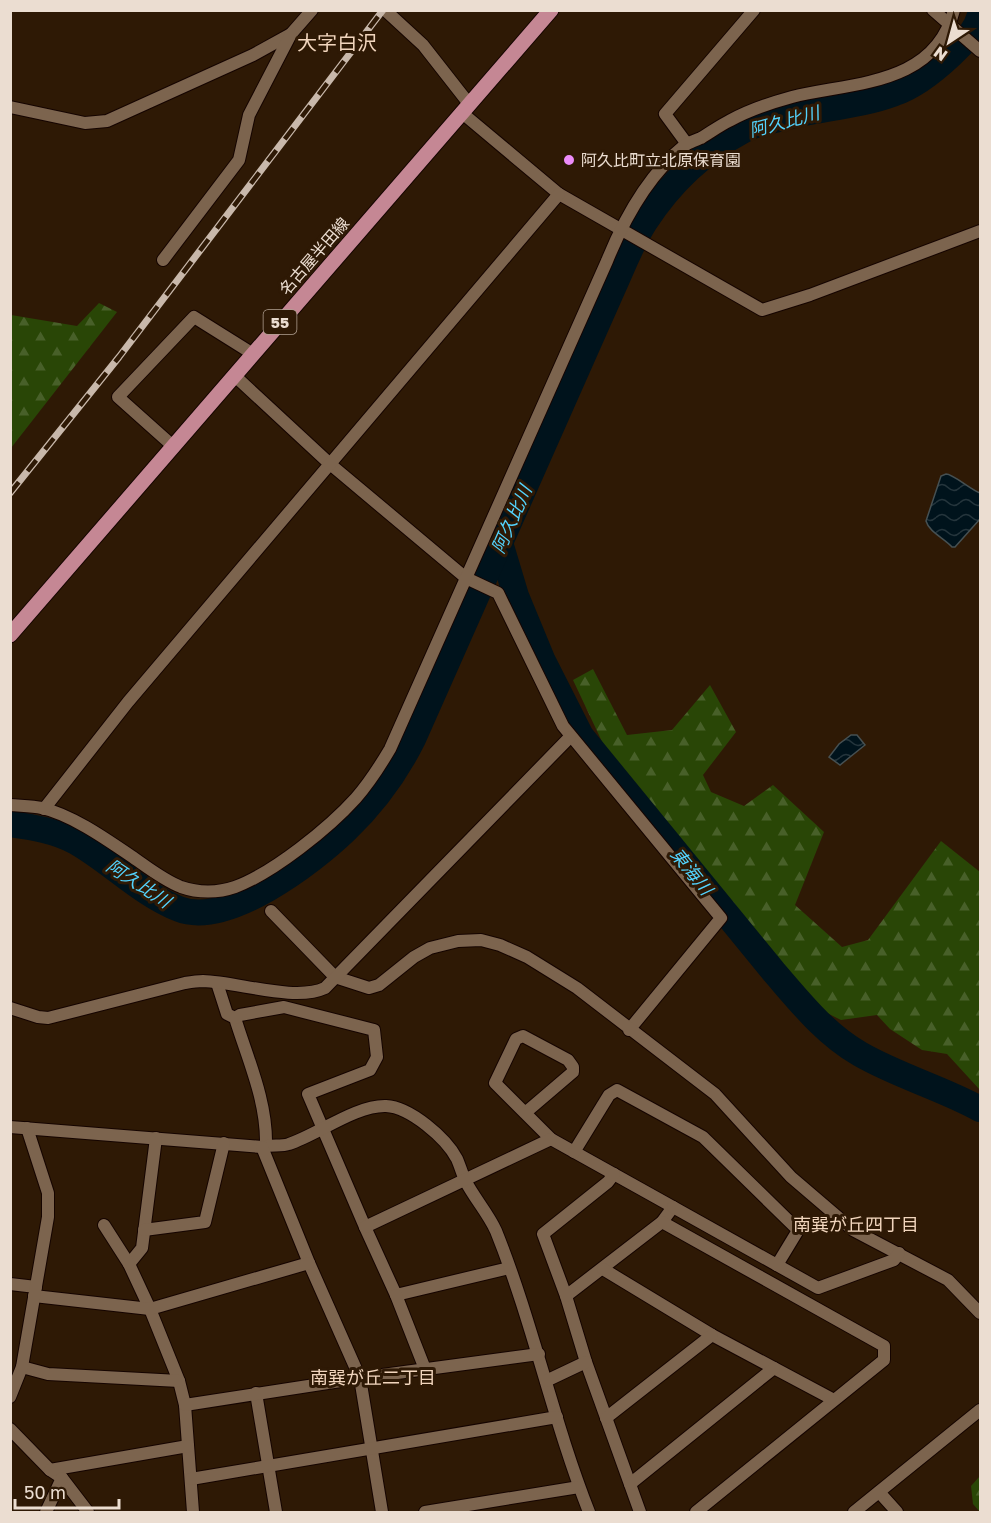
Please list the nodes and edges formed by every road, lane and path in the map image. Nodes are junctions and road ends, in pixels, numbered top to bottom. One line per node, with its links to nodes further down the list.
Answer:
1 (312, 10): 8 (street)
2 (385, 10): 11 (street)
3 (550, 10): 11 (main road, 名古屋半田線 / 55)
4 (754, 10): 12 (street)
5 (933, 10): 7 (street)
6 (954, 10): 7 (street)
7 (950, 25): 9 (street); 12 (street)
8 (291, 33): 10 (street); 16 (street)
9 (979, 50)
10 (10, 108)
11 (465, 109): 13 (street); 17 (main road, 名古屋半田線 / 55)
12 (687, 144): 14 (street)
13 (558, 194): 14 (street); 20 (street)
14 (620, 228): 15 (street); 21 (street)
15 (981, 231)
16 (163, 260)
17 (253, 354): 18 (main road, 名古屋半田線 / 55); 19 (street)
18 (235, 376): 19 (main road, 名古屋半田線 / 55); 20 (street)
19 (174, 447): 22 (main road, 名古屋半田線 / 55)
20 (330, 464): 21 (street); 25 (street)
21 (466, 578): 23 (street); 25 (street)
22 (10, 635)
23 (570, 737): 27 (street); 31 (street)
24 (10, 805): 25 (street)
25 (44, 809)
26 (271, 911): 27 (street)
27 (334, 977): 28 (street); 31 (street)
28 (217, 983): 29 (street); 30 (street)
29 (10, 1008)
30 (235, 1018): 35 (street); 39 (street)
31 (629, 1030): 48 (street)
32 (525, 1113): 32 (street); 37 (street)
33 (10, 1128): 34 (street)
34 (27, 1128): 36 (street); 55 (street)
35 (322, 1128): 39 (street); 42 (street); 46 (street)
36 (156, 1138): 38 (street); 47 (street)
37 (551, 1139): 40 (street); 42 (street)
38 (224, 1143): 39 (street); 47 (street)
39 (264, 1146): 49 (street)
40 (574, 1152): 41 (street); 51 (street)
41 (614, 1174): 43 (street); 57 (street)
42 (465, 1179): 46 (street); 52 (street)
43 (673, 1207): 44 (street); 51 (street)
44 (662, 1222): 53 (street); 71 (street)
45 (104, 1225): 50 (street)
46 (365, 1227): 56 (street)
47 (144, 1230): 50 (street)
48 (898, 1253): 51 (street); 59 (street)
49 (309, 1263): 58 (street); 66 (street)
50 (129, 1264): 58 (street)
51 (777, 1265)
52 (509, 1268): 56 (street); 61 (street)
53 (603, 1269): 57 (street); 60 (street)
54 (10, 1284): 55 (street)
55 (35, 1292): 58 (street); 63 (street)
56 (396, 1294): 65 (street)
57 (566, 1296): 62 (street)
58 (150, 1309): 67 (street)
59 (981, 1313)
60 (712, 1335): 64 (street); 75 (street)
61 (539, 1354): 65 (street); 68 (street)
62 (586, 1362): 68 (street); 75 (street)
63 (22, 1367): 67 (street); 70 (street)
64 (774, 1368): 71 (street); 83 (street)
65 (425, 1369): 66 (street)
66 (360, 1378): 69 (street); 78 (street)
67 (179, 1381): 72 (street)
68 (546, 1381): 74 (street)
69 (256, 1393): 72 (street); 79 (street)
70 (10, 1397)
71 (834, 1400): 94 (street)
72 (185, 1406): 77 (street)
73 (981, 1410): 85 (street)
74 (557, 1417): 78 (street); 84 (street)
75 (606, 1418): 83 (street)
76 (10, 1429): 80 (street)
77 (188, 1446): 80 (street); 82 (street)
78 (372, 1449): 79 (street); 90 (street)
79 (269, 1467): 82 (street); 89 (street)
80 (50, 1470): 81 (street)
81 (62, 1478): 86 (street); 87 (street)
82 (191, 1479): 88 (street)
83 (630, 1484): 93 (street)
84 (579, 1487): 91 (street); 92 (street)
85 (879, 1492): 95 (street); 96 (street)
86 (46, 1512)
87 (88, 1512)
88 (193, 1512)
89 (276, 1512)
90 (382, 1512)
91 (425, 1512)
92 (589, 1512)
93 (640, 1512)
94 (696, 1512)
95 (854, 1512)
96 (897, 1512)

